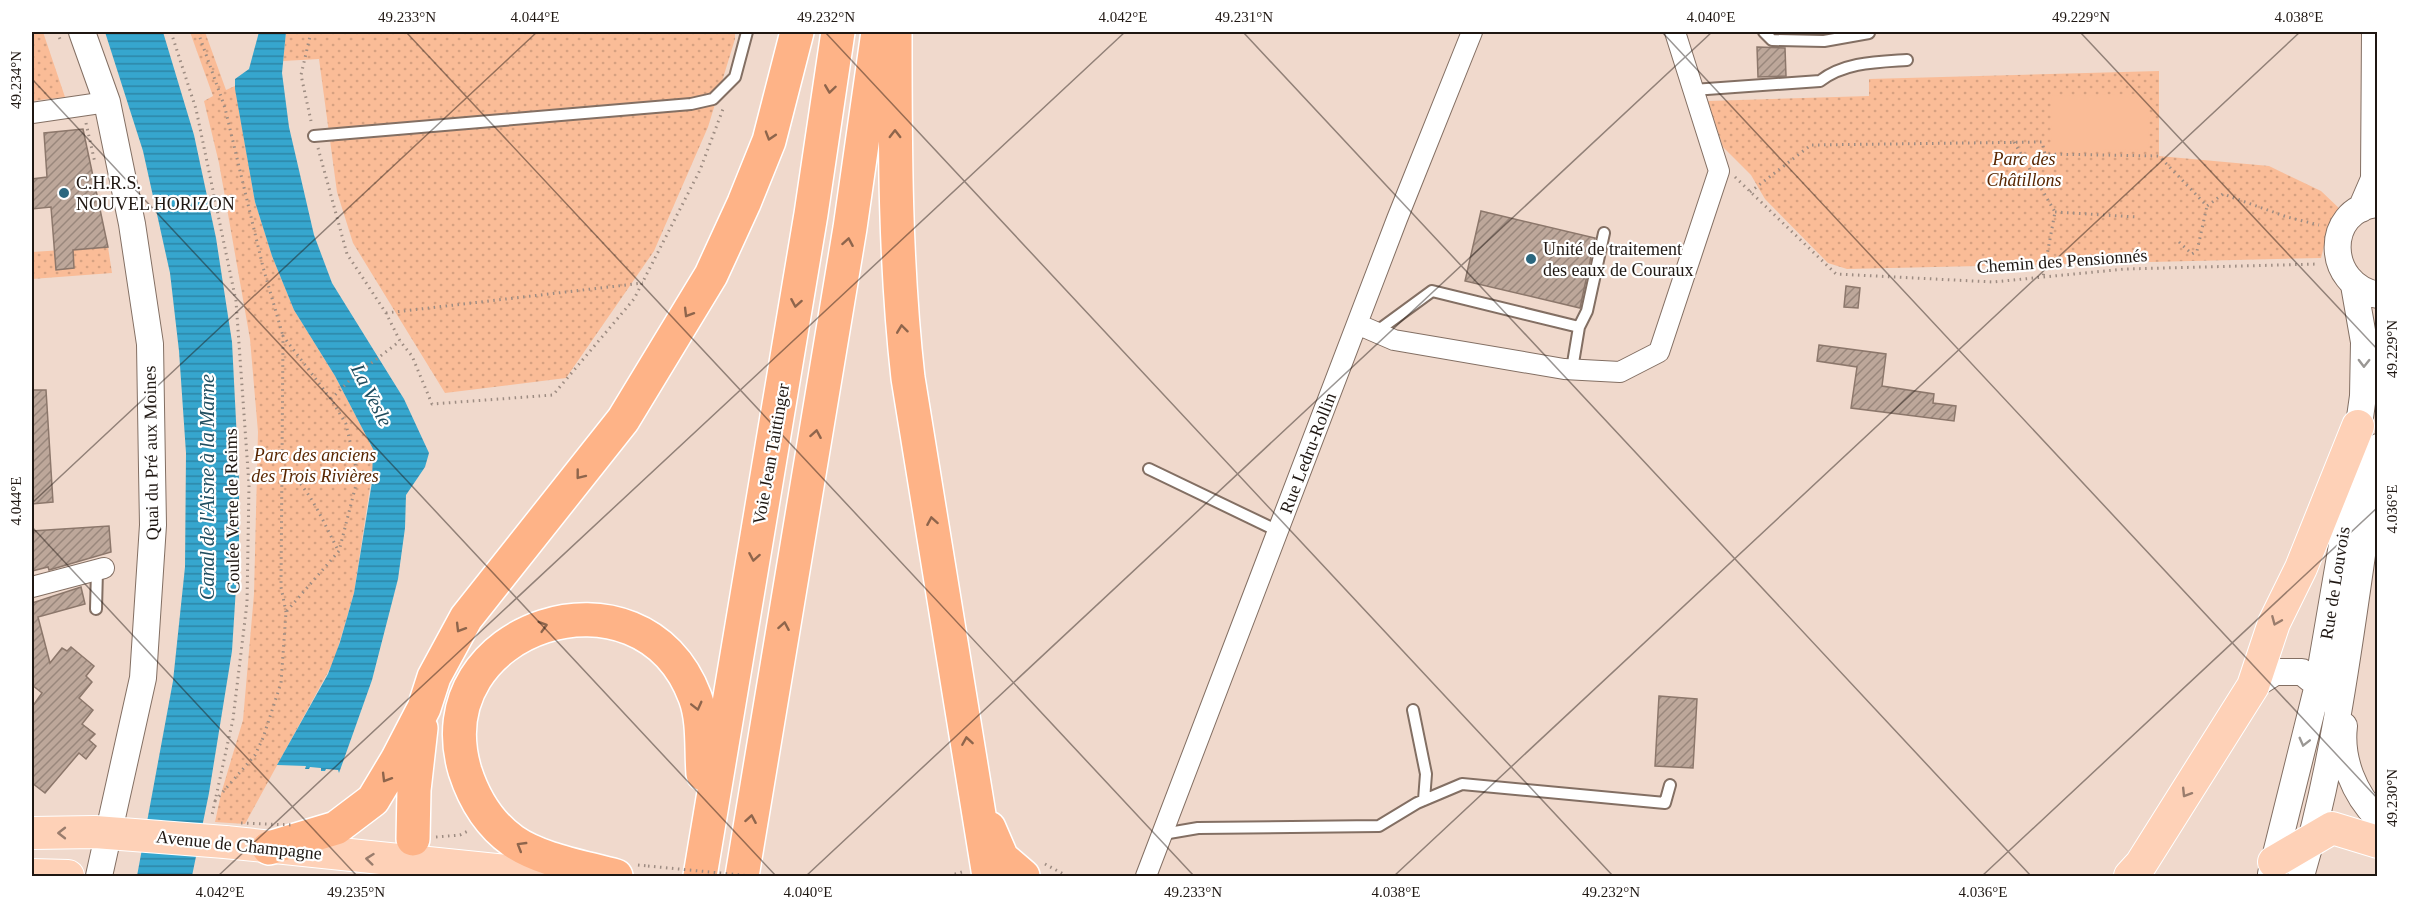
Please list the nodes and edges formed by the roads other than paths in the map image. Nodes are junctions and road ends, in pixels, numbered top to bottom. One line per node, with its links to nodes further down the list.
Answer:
1 (747, 32): 16 (lane)
2 (797, 32): 34 (highway, one-way to 34)
3 (838, 32): 41 (highway, Voie Jean Taittinger, one-way to 41)
4 (878, 32): 55 (highway, one-way to 4)
5 (895, 32): 38 (highway, one-way to 5)
6 (1472, 32): 21 (street, Rue Ledru-Rollin)
7 (1675, 32): 13 (street)
8 (1764, 32): 10 (lane)
9 (2375, 32): 17 (street)
10 (1869, 33)
11 (72, 37): 14 (street, Quai du Pré aux Moines)
12 (1907, 60): 13 (lane)
13 (1694, 90): 24 (street)
14 (95, 104): 15 (street); 51 (street, Quai du Pré aux Moines)
15 (32, 113)
16 (314, 136)
17 (2369, 207): 19 (street)
18 (1604, 233): 22 (lane)
19 (2354, 285): 20 (street); 25 (street, Rue de Louvois, one-way to 25)
20 (2378, 295)
21 (1357, 324): 23 (street); 27 (street, Rue Ledru-Rollin)
22 (1578, 327): 23 (lane); 24 (lane)
23 (1376, 332): 24 (street)
24 (1572, 369)
25 (2368, 437): 28 (street, Rue de Louvois); 32 (street, Rue de Louvois); 33 (main road, one-way to 33)
26 (1149, 469): 27 (lane)
27 (1278, 531): 43 (street, Rue Ledru-Rollin)
28 (2365, 562): 36 (street, Rue de Louvois); 40 (street)
29 (101, 568): 30 (street); 31 (lane)
30 (32, 587)
31 (96, 609)
32 (2318, 685): 33 (street); 36 (street); 48 (street, Rue de Louvois, one-way to 48)
33 (2253, 686): 59 (main road, one-way to 59)
34 (424, 708): 46 (highway, one-way to 46); 47 (highway)
35 (1413, 710): 39 (lane)
36 (2327, 765): 44 (street, Rue de Louvois)
37 (1670, 785): 39 (lane)
38 (976, 798): 56 (highway); 57 (highway)
39 (1424, 800): 43 (lane)
40 (2378, 818)
41 (707, 832): 53 (highway, one-way to 41); 54 (highway, Voie Jean Taittinger)
42 (32, 833): 46 (main road, Avenue de Champagne, one-way to 42, bridge)
43 (1163, 834): 58 (street, Rue Ledru-Rollin)
44 (2312, 838): 45 (main road); 48 (main road)
45 (2378, 842)
46 (270, 848): 47 (main road, Avenue de Champagne, one-way to 46)
47 (416, 860): 52 (main road, Avenue de Champagne)
48 (2282, 872)
49 (32, 875): 50 (main road)
50 (68, 876)
51 (99, 876)
52 (554, 876)
53 (616, 876)
54 (700, 876)
55 (742, 876)
56 (988, 876)
57 (1023, 876)
58 (1146, 876)
59 (2130, 876)

